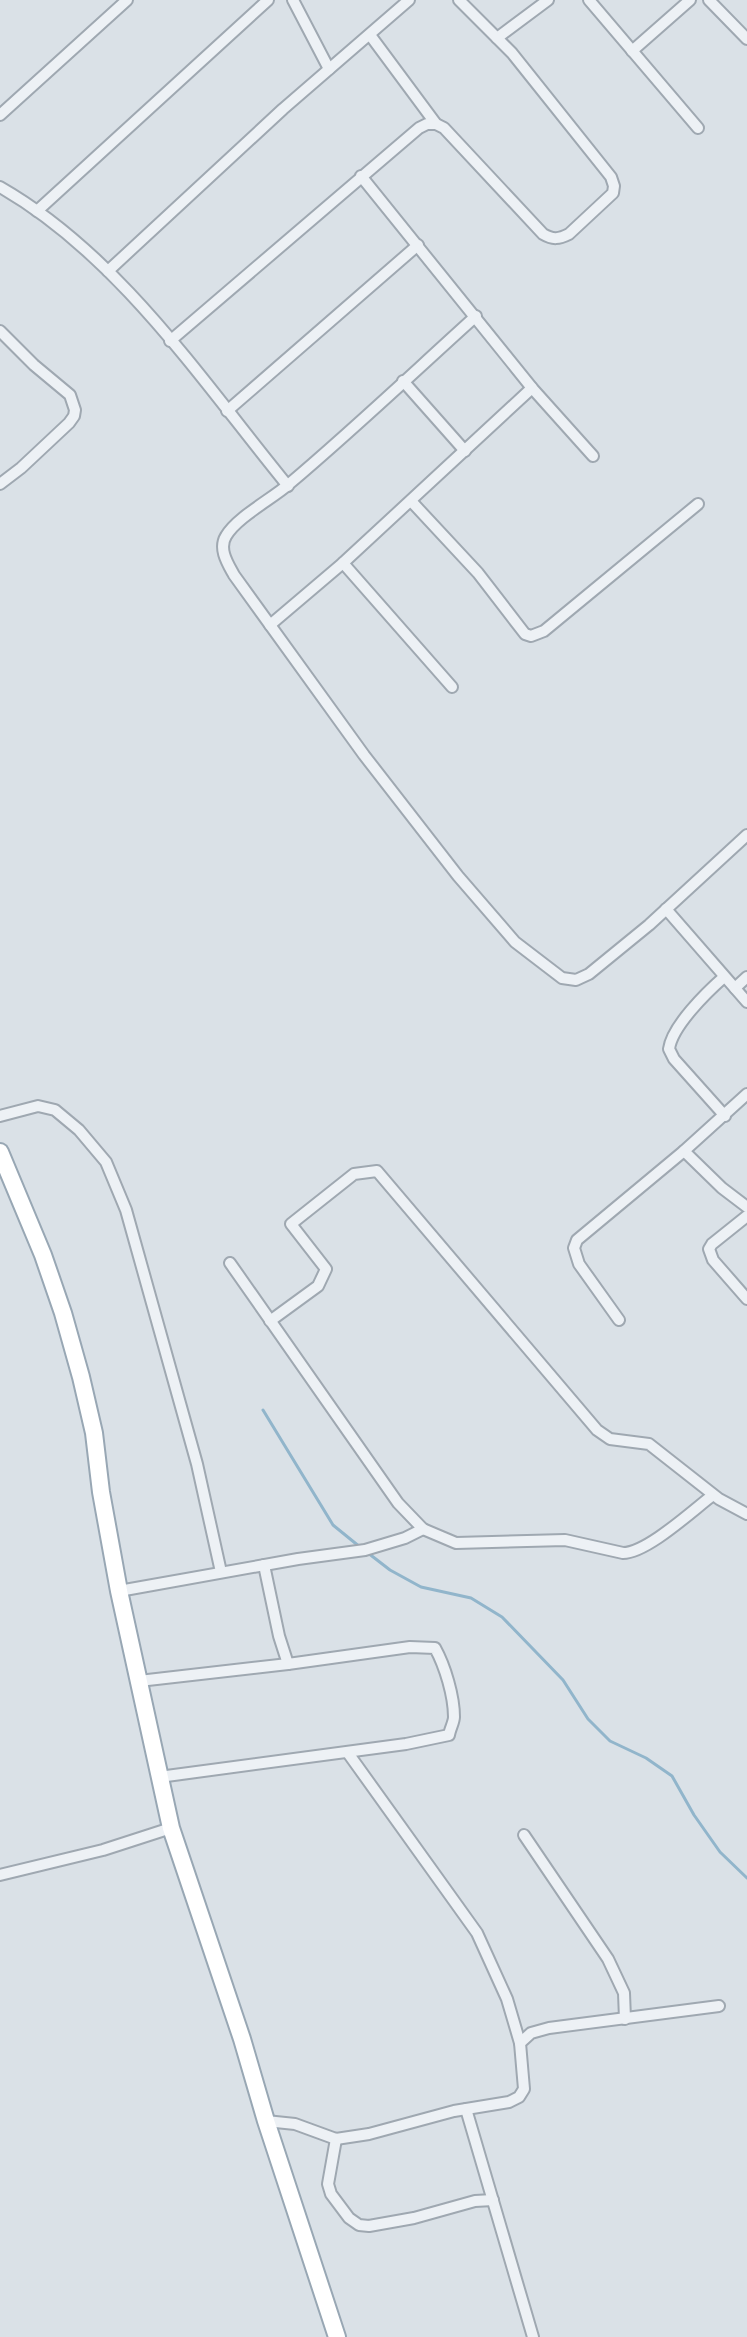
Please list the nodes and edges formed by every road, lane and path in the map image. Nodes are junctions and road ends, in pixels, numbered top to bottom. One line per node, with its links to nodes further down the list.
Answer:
1 (127, 0): 15 (street)
2 (268, 0): 20 (street)
3 (293, 0): 14 (street)
4 (408, 0): 10 (street)
5 (459, 0): 11 (street)
6 (548, 0): 11 (street)
7 (589, 0): 13 (street)
8 (690, 0): 13 (street)
9 (709, 0): 12 (street)
10 (370, 35): 14 (street); 16 (street)
11 (497, 38): 16 (street)
12 (747, 39)
13 (632, 51): 17 (street)
14 (329, 69): 22 (street)
15 (0, 115)
16 (436, 124): 18 (street)
17 (698, 128)
18 (361, 176): 21 (street); 25 (street)
19 (0, 187): 20 (street)
20 (37, 211): 22 (street)
21 (418, 245): 23 (street); 28 (street)
22 (108, 271): 25 (street)
23 (476, 316): 26 (street); 27 (street)
24 (0, 331): 31 (street)
25 (171, 341): 28 (street)
26 (403, 381): 29 (street); 32 (street)
27 (532, 388): 29 (street); 30 (street)
28 (227, 411): 32 (street)
29 (465, 451): 33 (street)
30 (593, 456)
31 (0, 484)
32 (288, 486): 36 (street)
33 (411, 501): 34 (street); 35 (street)
34 (698, 504)
35 (343, 563): 36 (street); 37 (street)
36 (270, 625): 39 (street)
37 (452, 687)
38 (747, 835): 39 (street)
39 (666, 909): 40 (street)
40 (724, 977): 42 (street); 46 (street)
41 (747, 977): 42 (street)
42 (735, 988): 43 (street)
43 (747, 1002)
44 (747, 1095): 46 (street)
45 (0, 1116): 59 (street)
46 (725, 1116): 47 (street)
47 (684, 1151): 49 (street); 53 (street)
48 (1, 1158): 60 (main road)
49 (747, 1207)
50 (747, 1216): 52 (street)
51 (230, 1263): 54 (street)
52 (747, 1299)
53 (619, 1320)
54 (270, 1321): 55 (street); 57 (street)
55 (713, 1495): 56 (street); 57 (street)
56 (747, 1514)
57 (423, 1529): 58 (street)
58 (264, 1565): 59 (street); 61 (street)
59 (221, 1572): 60 (street)
60 (119, 1591): 62 (main road)
61 (288, 1664): 62 (street); 63 (street)
62 (139, 1681): 64 (main road)
63 (348, 1753): 64 (street); 70 (street)
64 (159, 1777): 65 (main road)
65 (171, 1828): 67 (street); 72 (main road)
66 (524, 1835): 69 (street)
67 (0, 1875)
68 (718, 2006): 69 (street)
69 (625, 2019): 70 (street)
70 (520, 2043): 71 (street)
71 (466, 2109): 73 (street); 74 (street)
72 (266, 2121): 73 (street); 75 (main road)
73 (336, 2139): 74 (street)
74 (493, 2200): 76 (street)
75 (337, 2337)
76 (533, 2337)

